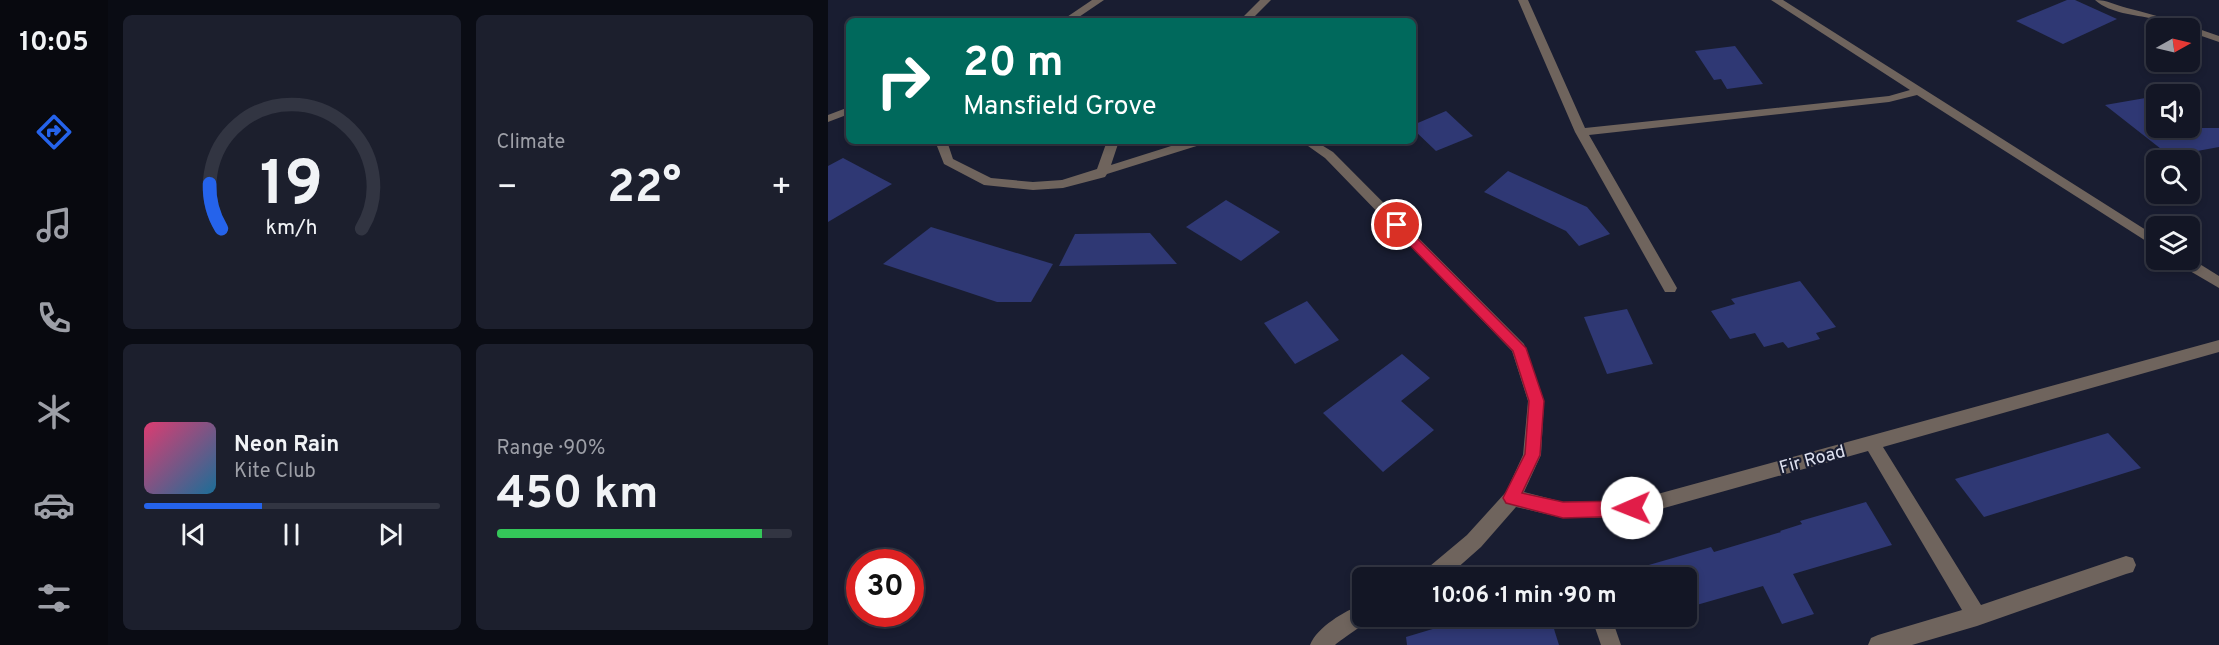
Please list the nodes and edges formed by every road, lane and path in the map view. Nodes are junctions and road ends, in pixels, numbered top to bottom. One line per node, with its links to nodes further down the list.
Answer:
1 (1099, 0): 6 (street)
2 (1266, 0): 7 (street)
3 (1523, 0): 12 (street)
4 (1776, 0): 9 (street)
5 (2100, 0): 8 (street)
6 (1071, 18)
7 (1247, 18)
8 (2219, 39)
9 (1921, 91): 12 (street); 18 (street)
10 (846, 111): 11 (street)
11 (828, 118)
12 (1581, 132): 21 (street)
13 (942, 144): 17 (street)
14 (1112, 144): 17 (street)
15 (1190, 144): 17 (street)
16 (1312, 144): 24 (street)
17 (1101, 174)
18 (2146, 236)
19 (2199, 270): 20 (street)
20 (2219, 283)
21 (1670, 288)
22 (2219, 346): 23 (street, Fir Road)
23 (1872, 443): 24 (street, Fir Road); 27 (street)
24 (1512, 498): 26 (street)
25 (2126, 565): 27 (street)
26 (1444, 567)
27 (1977, 616): 32 (street)
28 (1352, 620): 30 (street)
29 (1605, 627): 31 (street)
30 (1320, 645)
31 (1611, 645)
32 (1878, 645)

